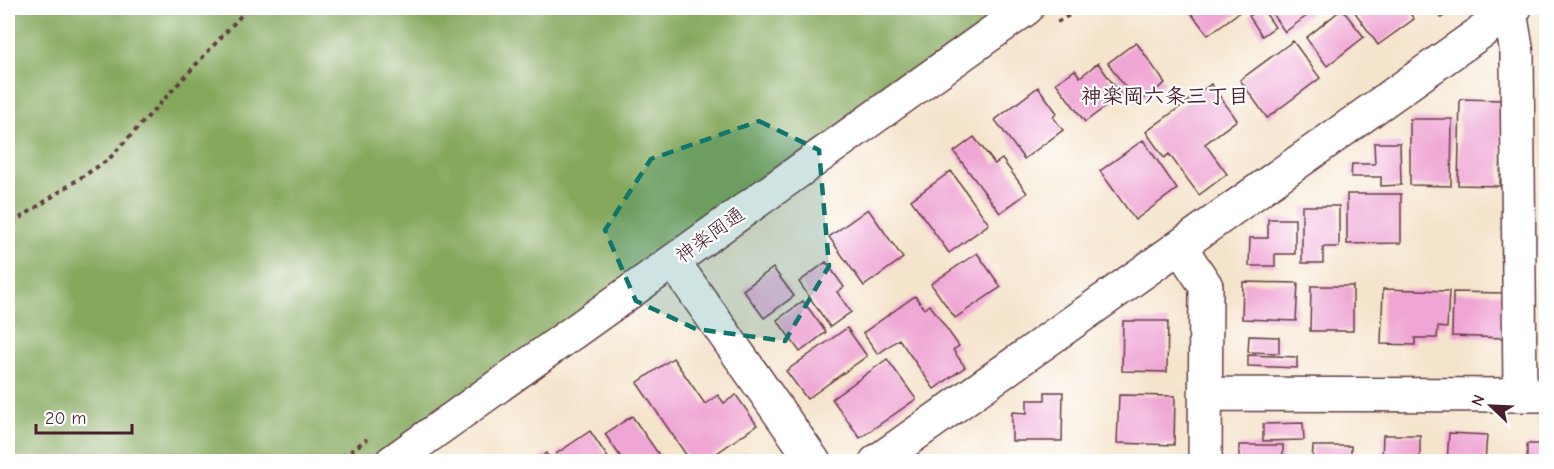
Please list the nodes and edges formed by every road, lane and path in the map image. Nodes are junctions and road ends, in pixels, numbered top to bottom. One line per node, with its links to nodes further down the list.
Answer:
1 (248, 8): 4 (path)
2 (1027, 8): 6 (street, 神楽岡通)
3 (1512, 10): 5 (street); 8 (street)
4 (8, 231)
5 (1180, 247): 7 (street); 11 (street)
6 (673, 261): 9 (street, 神楽岡通); 10 (street)
7 (1205, 394): 8 (street); 12 (street)
8 (1533, 395)
9 (392, 462)
10 (814, 462)
11 (876, 462)
12 (1205, 462)

